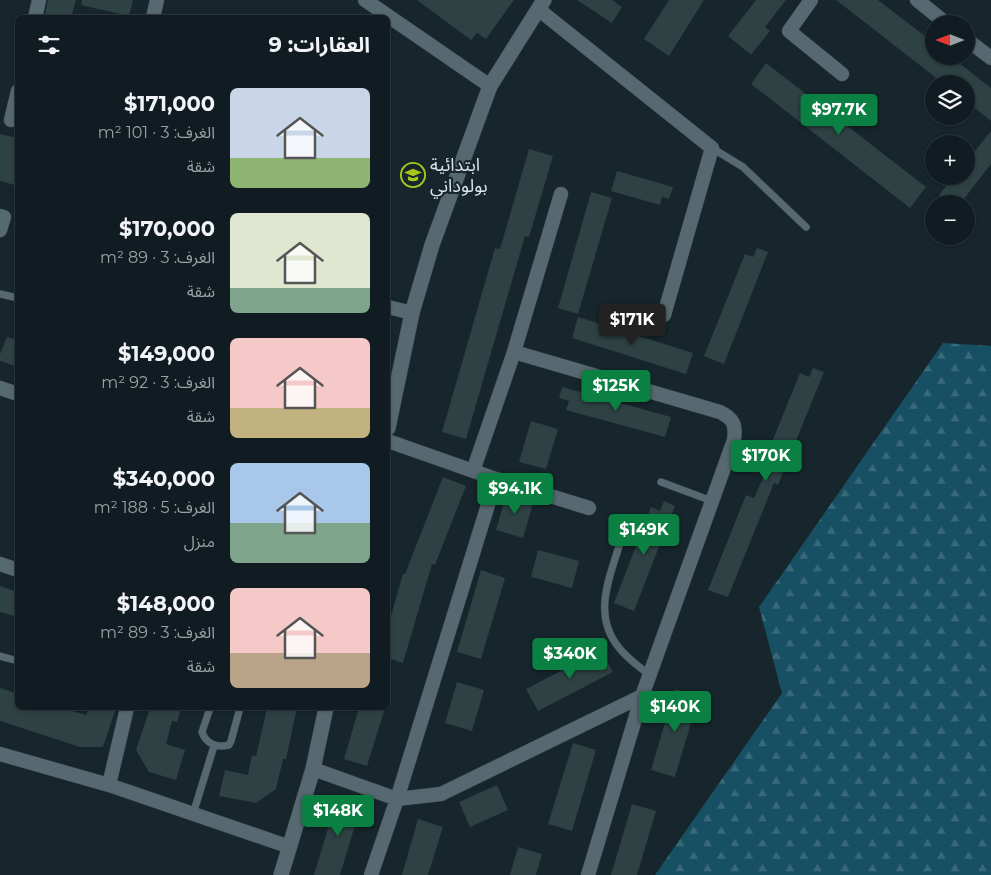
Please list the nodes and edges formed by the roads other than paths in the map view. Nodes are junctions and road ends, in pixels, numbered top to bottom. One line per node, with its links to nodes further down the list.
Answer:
1 (38, 0): 7 (street)
2 (157, 0): 8 (street)
3 (811, 0): 12 (street)
4 (917, 0): 9 (street)
5 (373, 2): 13 (street)
6 (541, 4): 13 (street); 16 (street)
7 (35, 15)
8 (154, 15)
9 (936, 15)
10 (975, 46): 11 (street)
11 (991, 58)
12 (842, 74)
13 (490, 86): 22 (street)
14 (15, 103): 15 (street)
15 (11, 120)
16 (712, 148): 18 (lane); 23 (street)
17 (561, 194): 24 (street)
18 (806, 227)
19 (0, 294): 20 (lane)
20 (15, 297)
21 (390, 308): 22 (street)
22 (412, 314): 27 (street)
23 (664, 315)
24 (514, 352): 29 (street); 32 (street)
25 (0, 388): 26 (street)
26 (15, 393)
27 (390, 418)
28 (390, 442): 29 (street)
29 (473, 470): 30 (street)
30 (496, 479): 33 (street); 49 (street)
31 (661, 482): 32 (lane)
32 (712, 501): 39 (street)
33 (589, 508)
34 (621, 540): 39 (lane)
35 (0, 564): 36 (street)
36 (15, 569)
37 (0, 656): 38 (lane)
38 (15, 659)
39 (649, 675): 40 (street)
40 (642, 696): 49 (street); 54 (street)
41 (127, 710): 48 (street)
42 (209, 710): 45 (lane)
43 (239, 710): 45 (lane)
44 (326, 710): 47 (street)
45 (214, 746): 50 (lane)
46 (0, 754): 48 (street)
47 (313, 769): 49 (street); 51 (street)
48 (109, 785): 50 (street)
49 (396, 799): 53 (street)
50 (194, 814): 51 (street)
51 (290, 847): 52 (street)
52 (282, 875)
53 (371, 875)
54 (588, 875)

